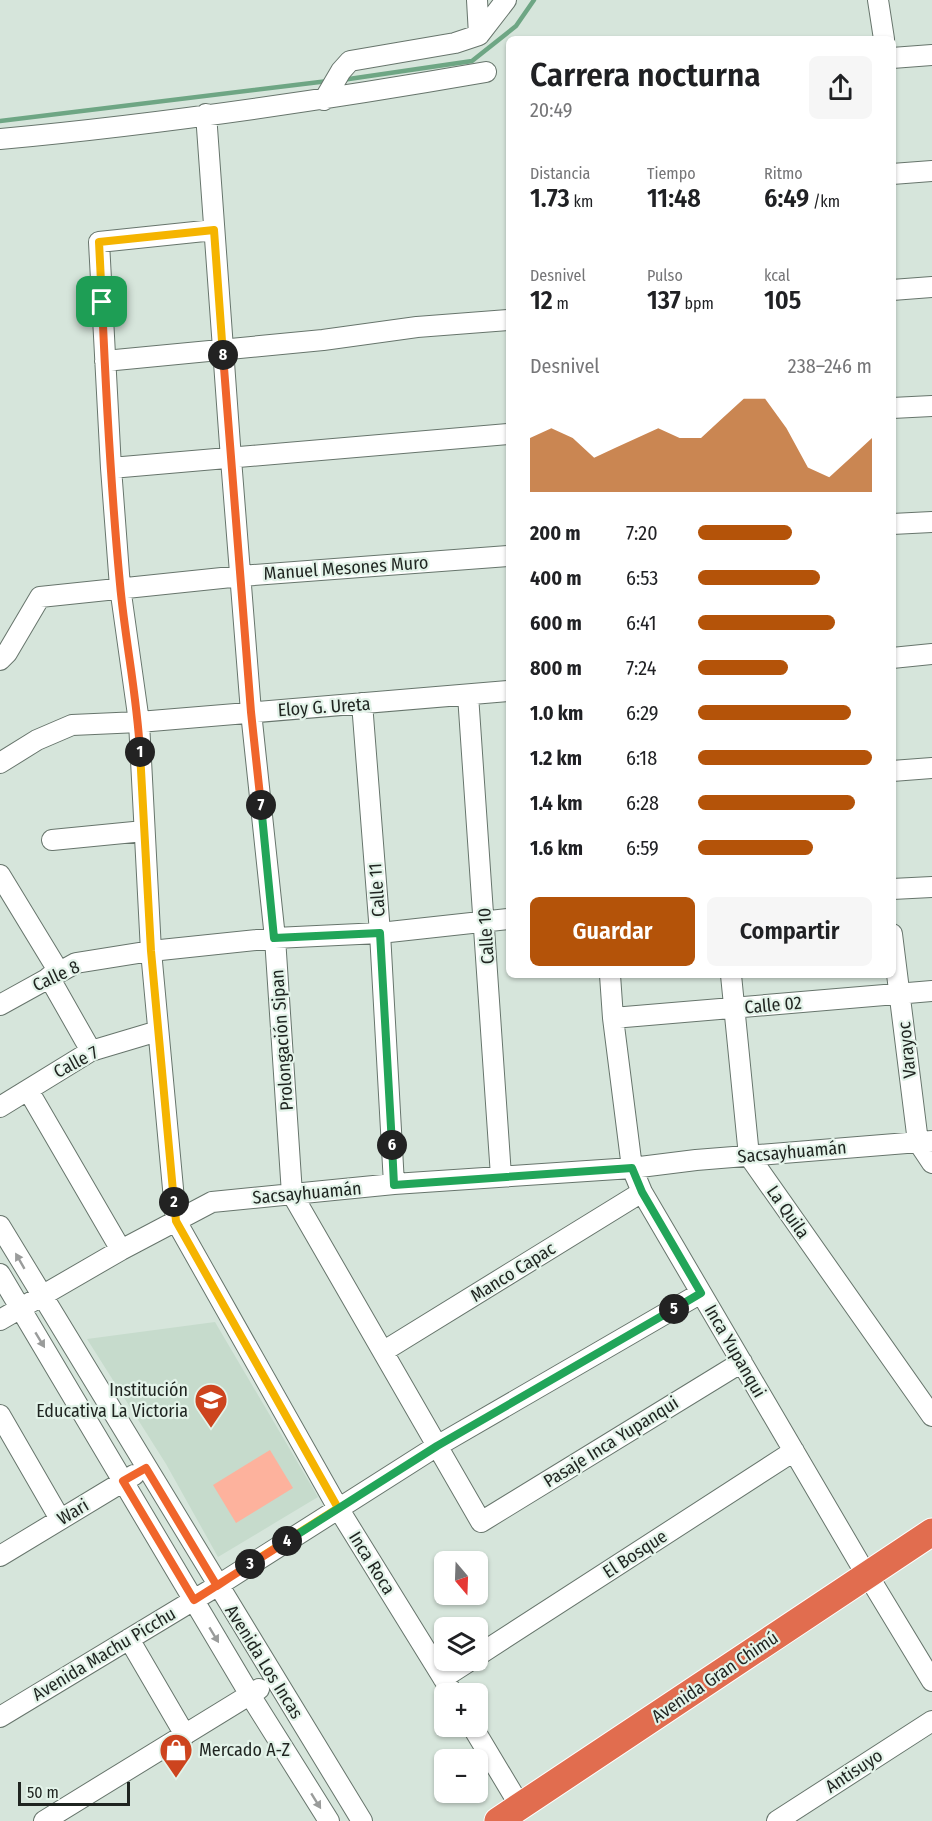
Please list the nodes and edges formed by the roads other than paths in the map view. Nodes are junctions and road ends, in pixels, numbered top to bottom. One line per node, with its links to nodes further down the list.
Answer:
1 (477, 0): 4 (street)
2 (506, 0): 4 (street)
3 (878, 0): 5 (street)
4 (479, 35): 9 (street)
5 (884, 36)
6 (932, 55): 7 (street)
7 (896, 58)
8 (486, 72): 9 (street)
9 (324, 100): 10 (street)
10 (206, 114): 11 (street); 14 (street, Prolongación Sipan)
11 (0, 139)
12 (932, 171): 13 (street)
13 (896, 174)
14 (214, 230): 18 (street, Prolongación Sipan); 19 (street, Inca Roca)
15 (932, 287): 16 (street)
16 (896, 290)
17 (506, 320): 18 (street)
18 (223, 350): 19 (street); 23 (street, Prolongación Sipan)
19 (105, 361): 24 (street, Inca Roca)
20 (932, 406): 21 (street)
21 (896, 408)
22 (506, 434): 23 (street)
23 (231, 459): 24 (street); 28 (street, Prolongación Sipan)
24 (111, 468): 29 (street, Inca Roca)
25 (932, 522): 26 (street)
26 (896, 524)
27 (506, 556): 28 (street, Manuel Mesones Muro)
28 (241, 576): 29 (street, Manuel Mesones Muro); 36 (street, Prolongación Sipan)
29 (120, 587): 32 (street, Manuel Mesones Muro); 37 (street, Inca Roca)
30 (932, 654): 31 (street)
31 (896, 658)
32 (0, 660)
33 (506, 691): 34 (street, Eloy G. Ureta)
34 (468, 696): 35 (street, Eloy G. Ureta); 47 (street, Calle 10)
35 (362, 704): 36 (street, Eloy G. Ureta); 48 (street, Calle 11)
36 (251, 712): 37 (street, Eloy G. Ureta); 49 (street, Prolongación Sipan)
37 (139, 722): 38 (street, Eloy G. Ureta); 41 (street, Inca Roca)
38 (0, 763)
39 (932, 768): 40 (street)
40 (896, 771)
41 (144, 831): 42 (street); 50 (street, Inca Roca)
42 (52, 840)
43 (0, 874): 52 (street)
44 (932, 887): 45 (street)
45 (896, 889)
46 (506, 919): 47 (street, Calle 8)
47 (485, 921): 48 (street, Calle 8); 68 (street, Calle 10)
48 (380, 933): 49 (street, Calle 8); 69 (street, Calle 11)
49 (274, 938): 50 (street, Calle 8); 71 (street, Prolongación Sipan)
50 (151, 951): 52 (street, Calle 8); 60 (street, Inca Roca)
51 (896, 960): 56 (street, Varayoc)
52 (54, 974): 57 (street, Calle 8); 61 (street)
53 (610, 978): 59 (street, Inca Yupanqui)
54 (731, 978): 58 (street, La Quila)
55 (932, 991): 56 (street, Calle 02)
56 (901, 993): 58 (street, Calle 02); 64 (street, Varayoc)
57 (0, 1005)
58 (734, 1009): 59 (street, Calle 02); 65 (street, La Quila)
59 (613, 1018): 67 (street, Inca Yupanqui)
60 (158, 1030): 61 (street, Calle 7); 72 (street, Inca Roca)
61 (91, 1051): 62 (street, Calle 7)
62 (28, 1090): 63 (street, Calle 7); 74 (street)
63 (0, 1107)
64 (925, 1141): 65 (street, Sacsayhuamán); 66 (street, Varayoc)
65 (748, 1156): 67 (street, Sacsayhuamán); 82 (street, La Quila)
66 (932, 1163)
67 (632, 1168): 68 (street, Sacsayhuamán); 70 (street, Inca Yupanqui)
68 (501, 1176): 69 (street, Sacsayhuamán)
69 (394, 1185): 71 (street, Sacsayhuamán)
70 (642, 1192): 76 (street, Inca Yupanqui); 80 (street, Manco Capac)
71 (292, 1194): 72 (street, Sacsayhuamán); 80 (street, Prolongación Sipan)
72 (176, 1221): 74 (street, Sacsayhuamán); 88 (street, Inca Roca)
73 (0, 1226): 77 (street, Avenida Los Incas, one-way to 73)
74 (121, 1250): 77 (street, Sacsayhuamán)
75 (3, 1286): 77 (street); 78 (street, Avenida Los Incas)
76 (701, 1293): 81 (street, Inca Yupanqui); 84 (street, Avenida Machu Picchu)
77 (41, 1295): 78 (street, Sacsayhuamán); 86 (street, Avenida Los Incas)
78 (20, 1307): 79 (street, Sacsayhuamán); 87 (street, Avenida Los Incas, one-way to 87)
79 (0, 1320)
80 (384, 1351): 84 (street, Prolongación Sipan)
81 (742, 1362): 85 (street, Inca Yupanqui); 90 (street, Pasaje Inca Yupanqui)
82 (932, 1416)
83 (3, 1427): 89 (street)
84 (437, 1446): 88 (street, Avenida Machu Picchu); 90 (street, Prolongación Sipan)
85 (794, 1451): 94 (street, Inca Yupanqui); 98 (street, El Bosque)
86 (146, 1468): 87 (street, Wari); 95 (street, Avenida Los Incas)
87 (123, 1481): 89 (street, Wari); 96 (street, Avenida Los Incas)
88 (338, 1508): 95 (street, Avenida Machu Picchu); 102 (street, Inca Roca)
89 (60, 1519): 93 (street, Wari)
90 (481, 1522)
91 (932, 1532): 94 (highway, Avenida Gran Chimú)
92 (932, 1549): 94 (highway, Avenida Gran Chimú)
93 (0, 1556)
94 (871, 1582): 101 (street, Inca Yupanqui); 109 (highway, Avenida Gran Chimú)
95 (217, 1586): 96 (street, Avenida Machu Picchu); 100 (street, Avenida Los Incas)
96 (194, 1600): 97 (street, Avenida Machu Picchu); 104 (street, Avenida Los Incas, one-way to 104)
97 (129, 1639): 105 (street, Avenida Machu Picchu); 107 (street)
98 (488, 1649)
99 (461, 1671): 103 (street)
100 (275, 1680): 104 (street); 112 (street, Avenida Los Incas)
101 (932, 1682)
102 (446, 1683)
103 (451, 1683)
104 (250, 1695): 107 (street); 111 (street, Avenida Los Incas, one-way to 111)
105 (0, 1717)
106 (932, 1721): 113 (street, Antisuyo)
107 (185, 1735): 110 (street)
108 (477, 1737): 109 (street)
109 (515, 1816)
110 (44, 1821)
111 (329, 1821)
112 (362, 1821)
113 (777, 1821)

